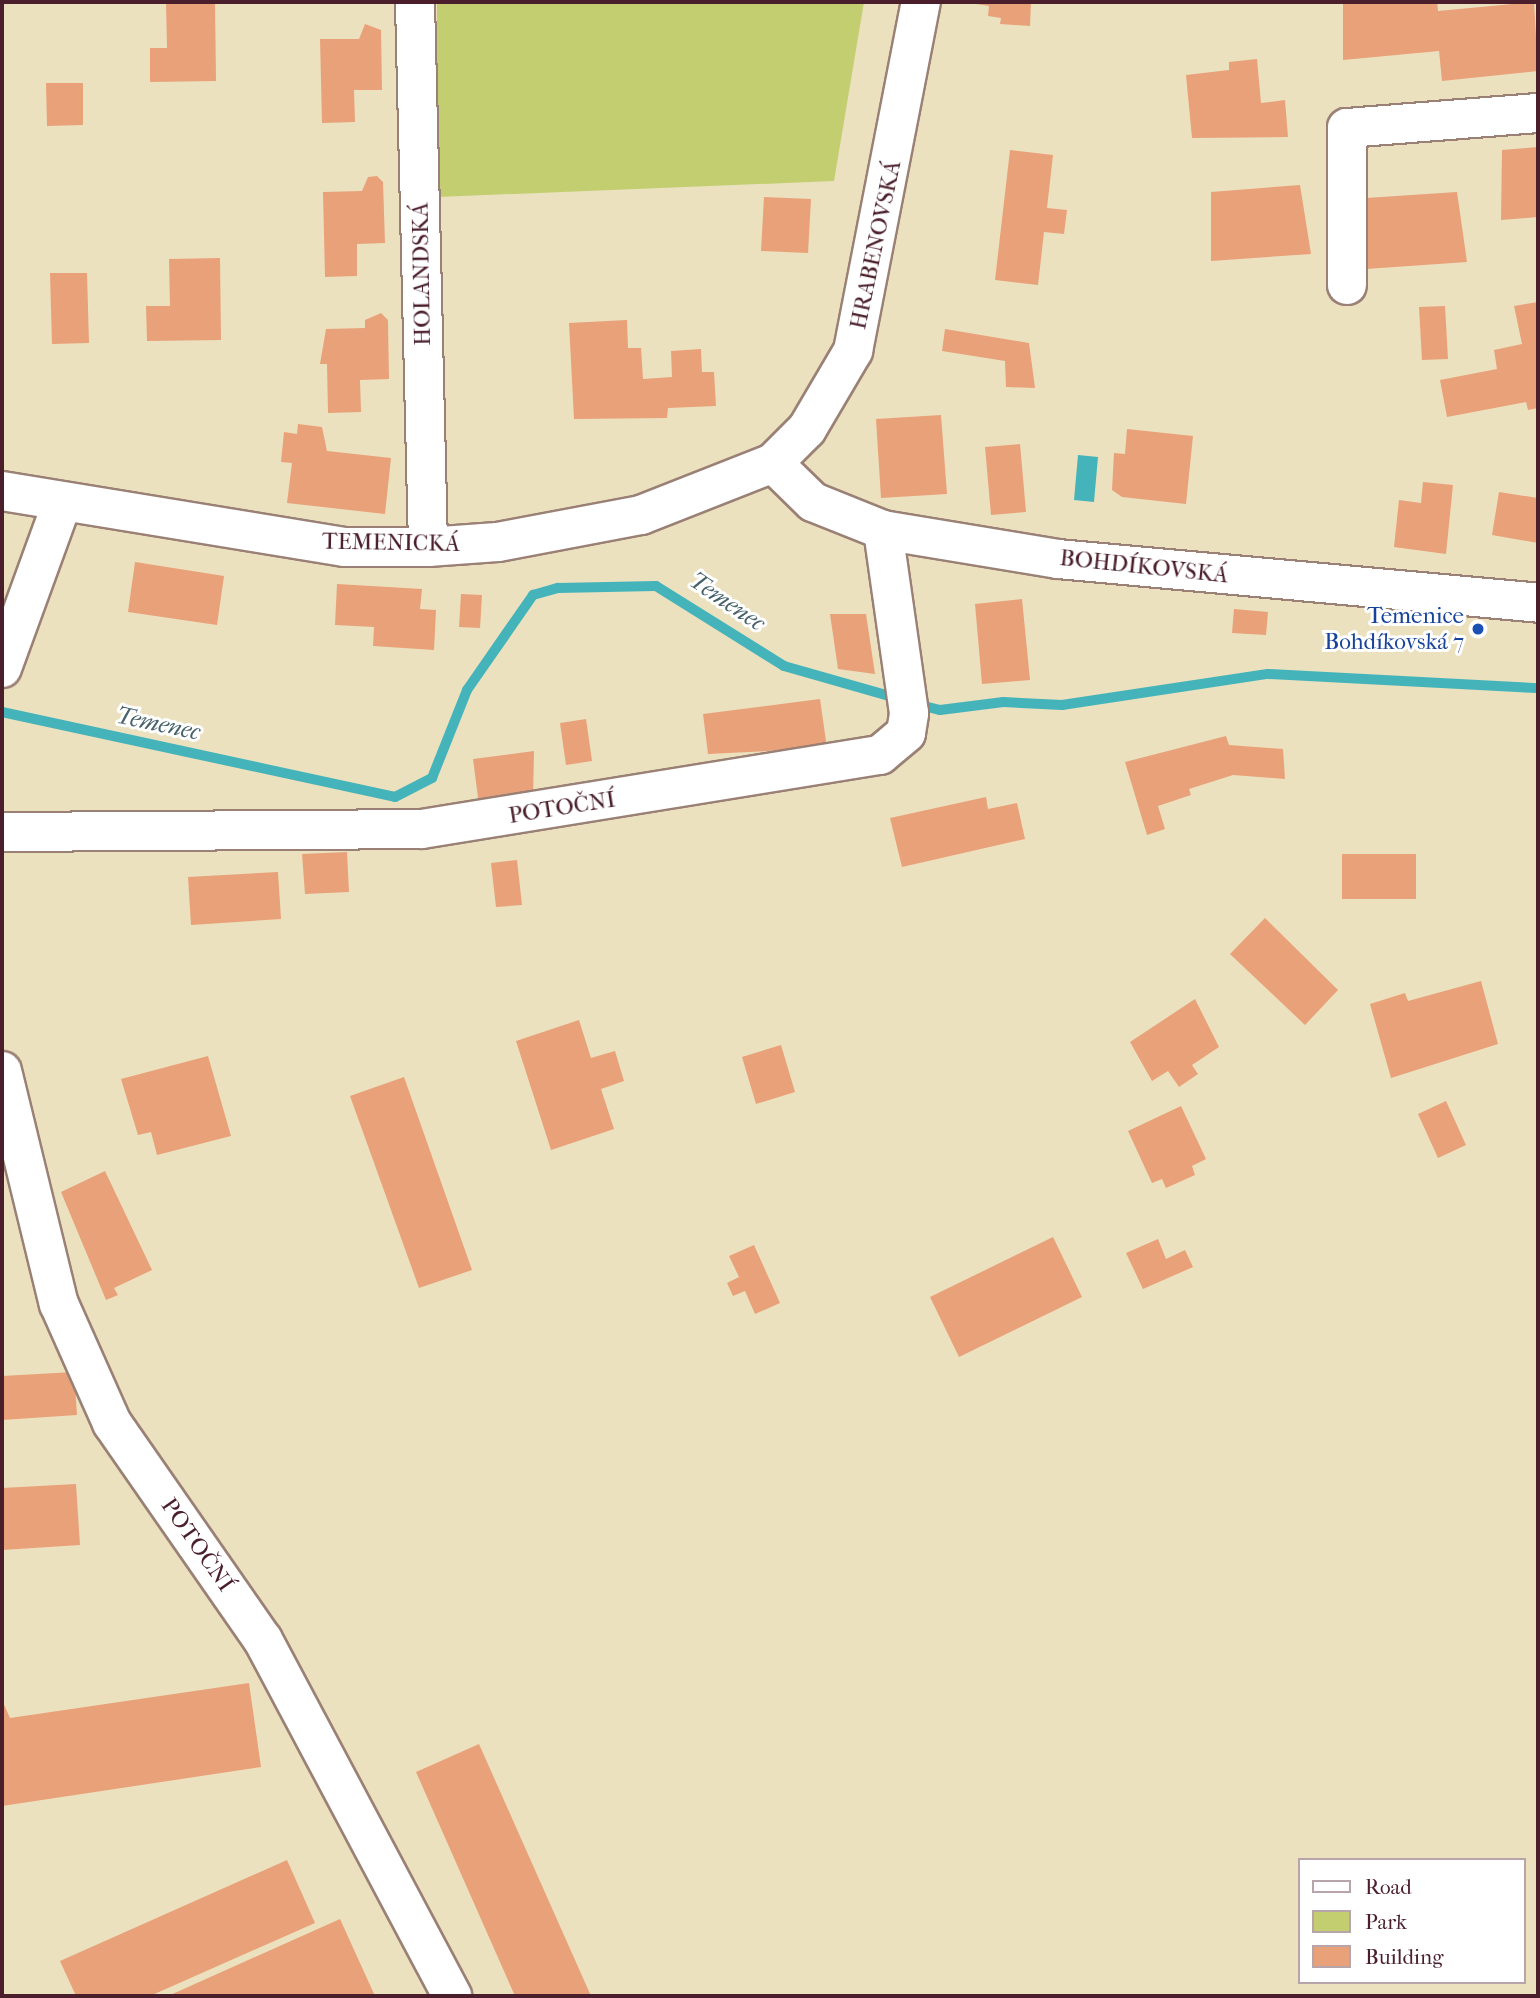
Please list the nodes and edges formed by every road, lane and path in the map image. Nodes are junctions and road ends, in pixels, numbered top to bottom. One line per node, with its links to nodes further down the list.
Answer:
1 (415, 2): 9 (street, HOLANDSKÁ)
2 (921, 2): 5 (street, HRABENOVSKÁ)
3 (1538, 113): 4 (street)
4 (1347, 285)
5 (773, 463): 8 (street, BOHDÍKOVSKÁ); 9 (street, TEMENICKÁ)
6 (2, 491): 7 (street, TEMENICKÁ)
7 (62, 503): 9 (street, TEMENICKÁ); 11 (street)
8 (883, 530): 10 (street, BOHDÍKOVSKÁ); 12 (street, POTOČNÍ)
9 (428, 547)
10 (1538, 603)
11 (2, 668)
12 (2, 832)
13 (2, 1071): 14 (street, POTOČNÍ)
14 (452, 1996)

